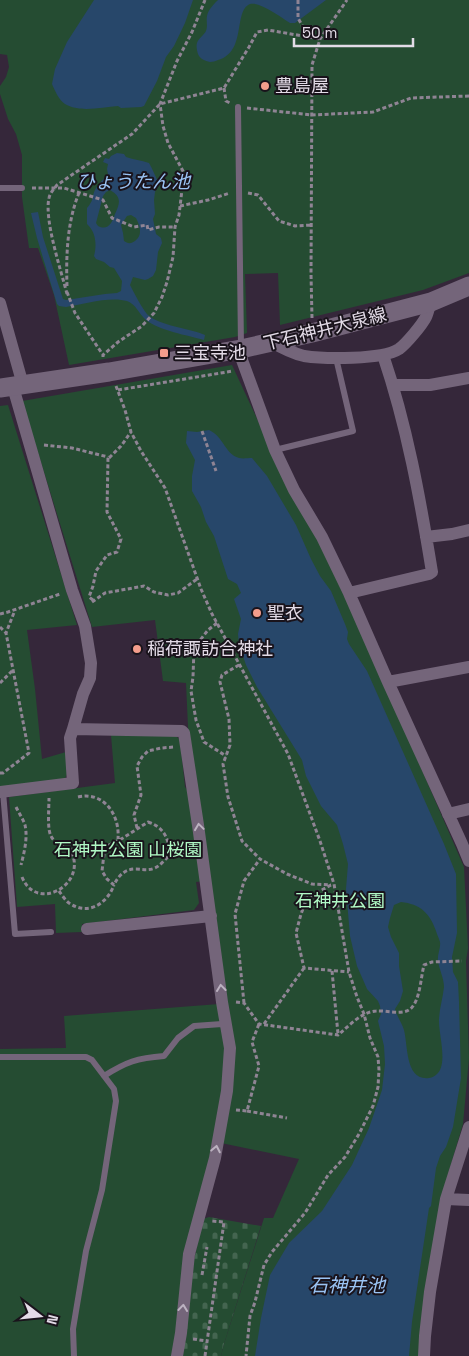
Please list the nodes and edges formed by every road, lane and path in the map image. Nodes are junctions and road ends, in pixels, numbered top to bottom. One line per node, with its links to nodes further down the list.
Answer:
1 (204, 0): 8 (path)
2 (298, 0): 4 (path)
3 (348, 0): 5 (path)
4 (305, 35): 5 (path); 6 (path)
5 (320, 39): 10 (path)
6 (224, 88): 8 (path); 9 (path)
7 (469, 96): 10 (path)
8 (160, 104): 14 (path); 16 (path)
9 (238, 107): 10 (path); 23 (lane)
10 (312, 115): 21 (path)
11 (0, 188): 12 (lane)
12 (22, 188)
13 (30, 188): 14 (path)
14 (54, 188): 15 (path); 18 (path)
15 (79, 193): 16 (path); 18 (path)
16 (175, 227): 24 (path)
17 (469, 286): 19 (main road, 下石神井大泉線)
18 (68, 296): 24 (path)
19 (431, 302): 21 (main road, 下石神井大泉線); 25 (street)
20 (0, 303): 32 (street)
21 (312, 333): 22 (main road, 下石神井大泉線)
22 (272, 342): 23 (main road, 下石神井大泉線); 26 (street)
23 (241, 349): 32 (main road, 下石神井大泉線); 37 (street)
24 (103, 355): 27 (path)
25 (383, 355): 26 (street); 31 (street)
26 (336, 358): 37 (lane)
27 (105, 362)
28 (234, 371): 33 (path)
29 (469, 378): 31 (street)
30 (113, 381): 33 (path)
31 (393, 385): 41 (street)
32 (12, 387): 36 (street)
33 (118, 390): 35 (path)
34 (202, 431): 39 (path)
35 (131, 432): 38 (path); 42 (path)
36 (29, 441): 38 (path); 43 (street)
37 (275, 450): 44 (street)
38 (108, 457): 45 (path)
39 (216, 472)
40 (469, 530): 41 (street)
41 (426, 537): 44 (street)
42 (197, 579): 45 (path); 49 (path)
43 (72, 590): 46 (path); 48 (street)
44 (349, 593): 55 (street)
45 (93, 600): 48 (path)
46 (15, 610): 47 (path); 51 (path)
47 (0, 614)
48 (82, 616): 57 (street)
49 (217, 623): 52 (path); 59 (path)
50 (0, 627): 51 (path)
51 (6, 633): 54 (path)
52 (239, 665): 59 (path); 78 (path)
53 (469, 667): 55 (street)
54 (13, 670): 56 (path); 60 (path)
55 (388, 682): 67 (street)
56 (0, 683)
57 (73, 729): 58 (street); 61 (street)
58 (186, 746): 68 (path); 81 (street, one-way to 58)
59 (226, 756): 74 (path)
60 (0, 773)
61 (48, 786): 62 (street); 65 (path)
62 (2, 792): 76 (path); 83 (lane)
63 (76, 797): 69 (path)
64 (58, 799): 65 (path)
65 (49, 800): 70 (path)
66 (469, 809): 67 (street)
67 (448, 814): 75 (street)
68 (137, 828): 69 (path); 73 (path)
69 (118, 840): 71 (path)
70 (68, 850): 71 (path); 80 (path)
71 (104, 854): 79 (path)
72 (184, 854): 73 (path)
73 (170, 855): 79 (path)
74 (260, 859): 78 (path); 89 (path)
75 (469, 861)
76 (21, 866)
77 (21, 875): 80 (path)
78 (332, 884): 85 (path); 87 (path)
79 (114, 885): 80 (path)
80 (59, 891)
81 (211, 916): 82 (street); 88 (street, one-way to 81)
82 (87, 930)
83 (51, 932)
84 (460, 961): 90 (path)
85 (304, 968): 86 (path); 91 (path)
86 (332, 971): 87 (path); 93 (path)
87 (349, 972): 90 (path)
88 (222, 1002): 89 (path); 92 (street)
89 (244, 1003): 91 (path)
90 (364, 1014): 93 (path); 112 (path)
91 (262, 1024): 93 (path); 97 (path)
92 (227, 1025): 95 (lane); 96 (street)
93 (338, 1035)
94 (0, 1057): 95 (lane)
95 (104, 1076): 109 (lane)
96 (224, 1108): 97 (path); 110 (street, one-way to 96)
97 (246, 1111): 98 (path)
98 (287, 1118)
99 (469, 1127): 100 (street)
100 (446, 1199): 101 (street); 113 (street)
101 (469, 1200)
102 (211, 1221): 107 (path)
103 (208, 1240): 104 (path)
104 (202, 1278)
105 (194, 1330): 106 (path)
106 (193, 1339): 107 (path); 108 (path)
107 (207, 1341): 111 (path)
108 (192, 1348)
109 (74, 1356)
110 (177, 1356)
111 (205, 1356)
112 (246, 1356)
113 (424, 1356)

